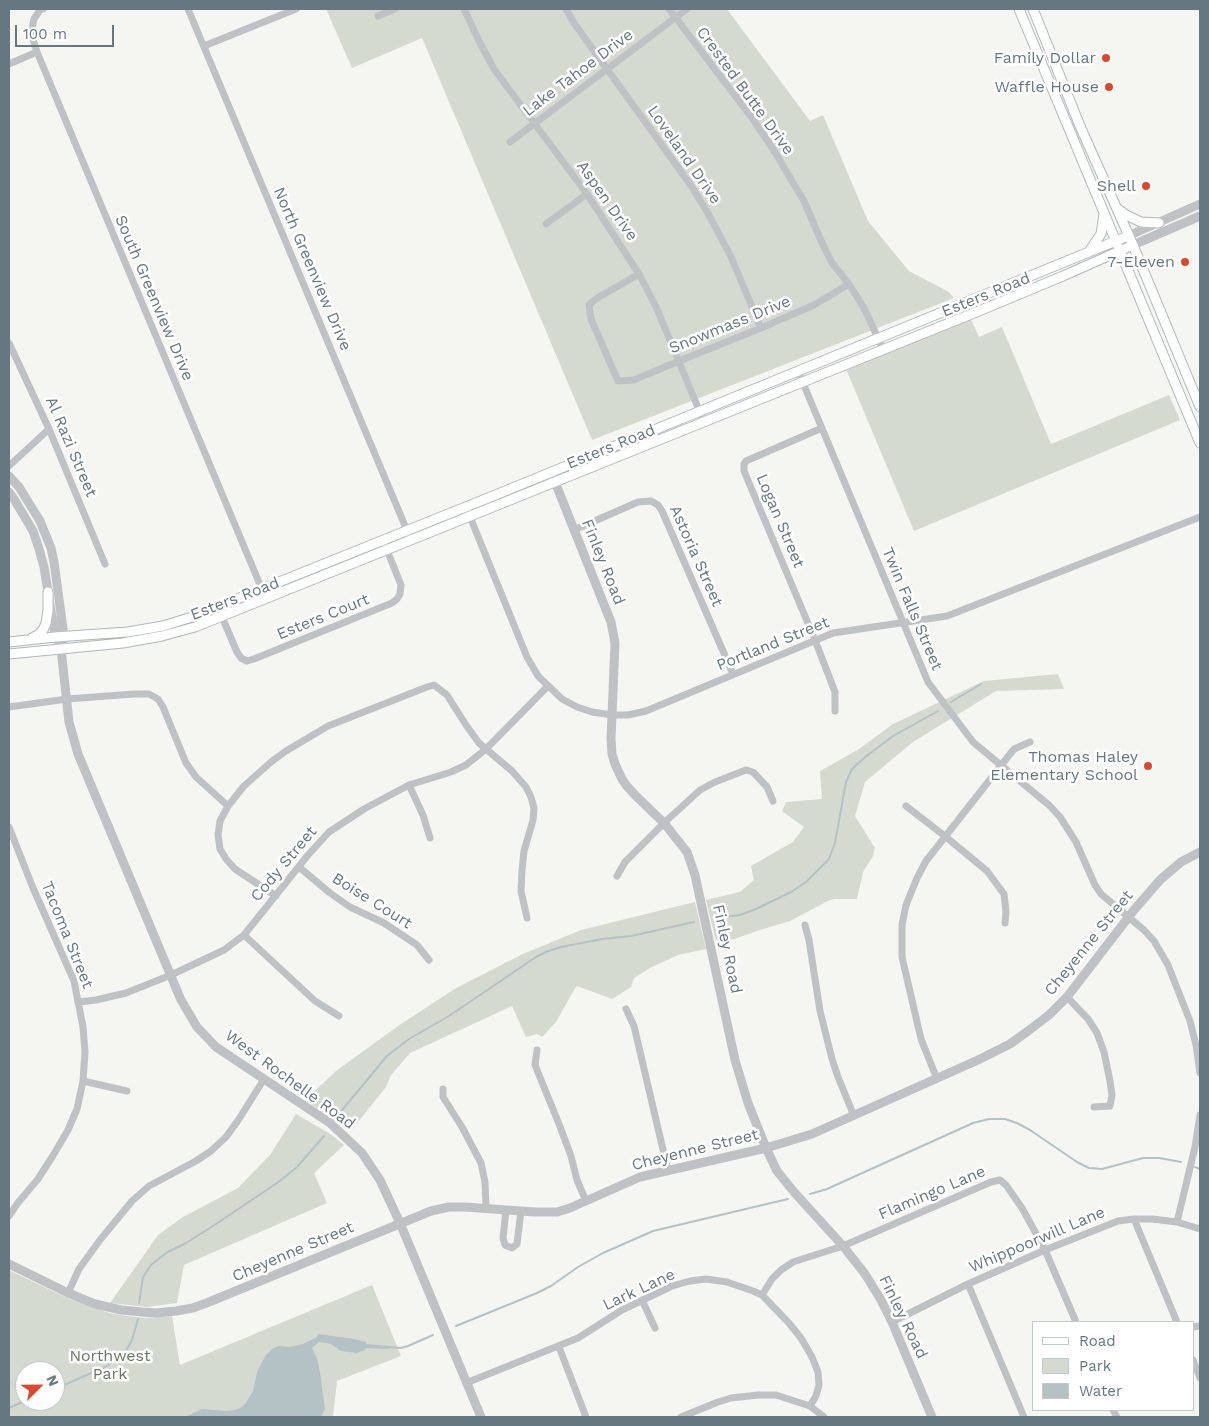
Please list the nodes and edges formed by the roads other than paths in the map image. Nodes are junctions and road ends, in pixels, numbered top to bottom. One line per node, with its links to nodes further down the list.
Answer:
1 (43, 9): 14 (street, South Greenview Drive)
2 (188, 9): 13 (street, North Greenview Drive)
3 (296, 9): 13 (street)
4 (395, 9): 11 (street)
5 (464, 9): 17 (street, Aspen Drive)
6 (566, 9): 16 (street, Loveland Drive)
7 (669, 9): 12 (street, Crested Butte Drive)
8 (687, 9): 12 (street, Lake Tahoe Drive)
9 (1019, 9): 19 (main road)
10 (1033, 9): 18 (main road)
11 (378, 16)
12 (675, 18): 16 (street, Lake Tahoe Drive); 34 (street, Crested Butte Drive)
13 (204, 46): 59 (street, North Greenview Drive)
14 (37, 52): 15 (street); 64 (street, South Greenview Drive)
15 (9, 64)
16 (607, 70): 17 (street, Lake Tahoe Drive); 35 (street, Loveland Drive)
17 (534, 124): 20 (street, Lake Tahoe Drive); 21 (street, Aspen Drive)
18 (1080, 126): 19 (main road); 23 (main road)
19 (1069, 131): 24 (main road)
20 (510, 142)
21 (586, 194): 27 (street); 33 (street, Aspen Drive)
22 (1200, 204): 26 (street, Esters Road)
23 (1116, 206): 26 (main road); 28 (main road)
24 (1104, 214): 29 (main road); 32 (main road)
25 (1200, 216): 30 (street, Esters Road)
26 (1159, 223): 28 (street, Esters Road)
27 (546, 224)
28 (1128, 236): 29 (main road, Esters Road); 30 (main road)
29 (1115, 241): 31 (main road); 32 (main road, Esters Road)
30 (1133, 245): 31 (main road, Esters Road); 41 (main road)
31 (1119, 251): 38 (main road, Esters Road); 43 (main road)
32 (1088, 252): 36 (main road, Esters Road)
33 (640, 274): 39 (street, Aspen Drive); 39 (street, Snowmass Drive)
34 (848, 284): 35 (street, Snowmass Drive); 36 (street, Crested Butte Drive)
35 (761, 328): 39 (street, Snowmass Drive)
36 (878, 339): 38 (street, Crested Butte Drive); 40 (main road, Esters Road)
37 (9, 343): 47 (street, Al Razi Street)
38 (883, 349): 42 (main road, Esters Road)
39 (678, 360): 45 (street, Aspen Drive)
40 (798, 371): 42 (street, Twin Falls Street); 45 (main road, Esters Road)
41 (1186, 373): 43 (main road); 44 (main road)
42 (802, 381): 46 (main road, Esters Road); 48 (street, Twin Falls Street)
43 (1174, 382): 49 (main road)
44 (1200, 407)
45 (699, 411): 46 (street, Aspen Drive); 51 (main road, Esters Road)
46 (704, 422): 53 (main road, Esters Road)
47 (49, 428): 50 (street); 63 (street, Al Razi Street)
48 (822, 428): 68 (street, Twin Falls Street); 71 (street, Logan Street)
49 (1200, 443)
50 (9, 466)
51 (551, 472): 53 (street, Finley Road); 55 (main road, Esters Road)
52 (9, 476): 69 (street, West Rochelle Road)
53 (555, 482): 56 (main road, Esters Road); 58 (street, Finley Road)
54 (9, 492): 65 (street, West Rochelle Road)
55 (466, 507): 56 (street, Portland Street); 59 (main road, Esters Road)
56 (470, 516): 61 (main road, Esters Road); 76 (street, Portland Street)
57 (1200, 517): 68 (street, Portland Street)
58 (574, 530): 75 (street, Astoria Street); 80 (street, Finley Road)
59 (407, 531): 60 (main road, Esters Road); 61 (street, North Greenview Drive)
60 (383, 540): 62 (street, Esters Court); 64 (main road, Esters Road)
61 (411, 540): 62 (main road, Esters Road)
62 (388, 550): 66 (main road, Esters Road); 67 (street, Esters Court)
63 (105, 564)
64 (262, 589): 66 (street, South Greenview Drive); 69 (main road, Esters Road)
65 (48, 592): 69 (street, West Rochelle Road); 70 (main road)
66 (266, 599): 67 (main road, Esters Road)
67 (222, 617): 73 (main road, Esters Road)
68 (904, 624): 71 (street, Portland Street); 83 (street, Twin Falls Street)
69 (60, 636): 70 (main road, Esters Road); 73 (street, West Rochelle Road)
70 (28, 640): 72 (main road, Esters Road)
71 (815, 640): 75 (street, Portland Street); 79 (street)
72 (9, 642)
73 (61, 649): 74 (main road, Esters Road); 77 (street, West Rochelle Road)
74 (9, 654)
75 (733, 674): 80 (street, Portland Street)
76 (548, 686): 80 (street, Portland Street); 82 (street, Cody Street)
77 (66, 700): 78 (street); 86 (street); 102 (street, West Rochelle Road)
78 (9, 706)
79 (834, 711)
80 (612, 715): 88 (street, Finley Road)
81 (1030, 742): 83 (street)
82 (486, 749): 84 (street, Cody Street); 86 (street); 96 (street)
83 (1002, 766): 90 (street); 97 (street, Twin Falls Street)
84 (409, 785): 91 (street); 93 (street, Cody Street)
85 (773, 801): 88 (street)
86 (228, 806): 95 (street)
87 (906, 806): 90 (street)
88 (664, 823): 94 (street); 117 (street, Finley Road)
89 (9, 827): 104 (street, Tacoma Street)
90 (946, 837): 98 (street); 110 (street)
91 (430, 838)
92 (1200, 852): 97 (street, Cheyenne Street)
93 (299, 867): 95 (street, Cody Street); 101 (street, Boise Court)
94 (617, 876)
95 (276, 896): 100 (street, Cody Street)
96 (527, 918)
97 (1128, 918): 103 (street, Cheyenne Street); 108 (street, Twin Falls Street)
98 (1005, 923)
99 (805, 925): 115 (street)
100 (244, 935): 102 (street, Cody Street); 106 (street)
101 (429, 960)
102 (170, 975): 104 (street, Cody Street); 109 (street, West Rochelle Road)
103 (1067, 997): 110 (street, Cheyenne Street); 114 (street)
104 (79, 1002): 111 (street, Tacoma Street)
105 (626, 1009): 118 (street)
106 (338, 1016)
107 (537, 1050): 119 (street)
108 (1200, 1073)
109 (264, 1079): 126 (street, West Rochelle Road); 132 (street)
110 (937, 1079): 115 (street, Cheyenne Street)
111 (83, 1081): 113 (street); 123 (street, Tacoma Street)
112 (443, 1089): 120 (street)
113 (127, 1091)
114 (1094, 1107)
115 (854, 1116): 117 (street, Cheyenne Street)
116 (1200, 1120): 125 (street)
117 (766, 1148): 118 (street, Cheyenne Street); 128 (street, Finley Road)
118 (668, 1170): 119 (street, Cheyenne Street)
119 (586, 1200): 122 (street, Cheyenne Street)
120 (486, 1208): 121 (street, Cheyenne Street); 126 (street, Cheyenne Street)
121 (506, 1210): 122 (street, Cheyenne Street); 122 (street)
122 (521, 1211)
123 (9, 1216)
124 (1134, 1219): 125 (street, Whippoorwill Lane); 129 (street, Whippoorwill Lane); 136 (street)
125 (1177, 1222): 127 (street, Whippoorwill Lane)
126 (400, 1223): 132 (street, Cheyenne Street); 142 (street, West Rochelle Road)
127 (1200, 1229)
128 (842, 1246): 129 (street, Flamingo Lane); 133 (street, Flamingo Lane); 137 (street, Finley Road)
129 (1045, 1250): 131 (street, Whippoorwill Lane); 135 (street, Flamingo Lane)
130 (9, 1264): 132 (street, Cheyenne Street)
131 (968, 1284): 137 (street, Whippoorwill Lane); 149 (street)
132 (68, 1293)
133 (762, 1295): 134 (street, Lark Lane); 143 (street, Lark Lane)
134 (642, 1300): 138 (street); 139 (street, Lark Lane)
135 (1076, 1321)
136 (1177, 1321)
137 (892, 1322): 148 (street, Finley Road)
138 (655, 1328)
139 (559, 1347): 142 (street, Lark Lane); 145 (street)
140 (1194, 1363): 141 (street)
141 (1200, 1378)
142 (466, 1383): 144 (street, West Rochelle Road)
143 (810, 1406): 146 (street); 147 (street)
144 (481, 1417)
145 (586, 1417)
146 (683, 1417)
147 (824, 1417)
148 (932, 1417)
149 (1024, 1417)

